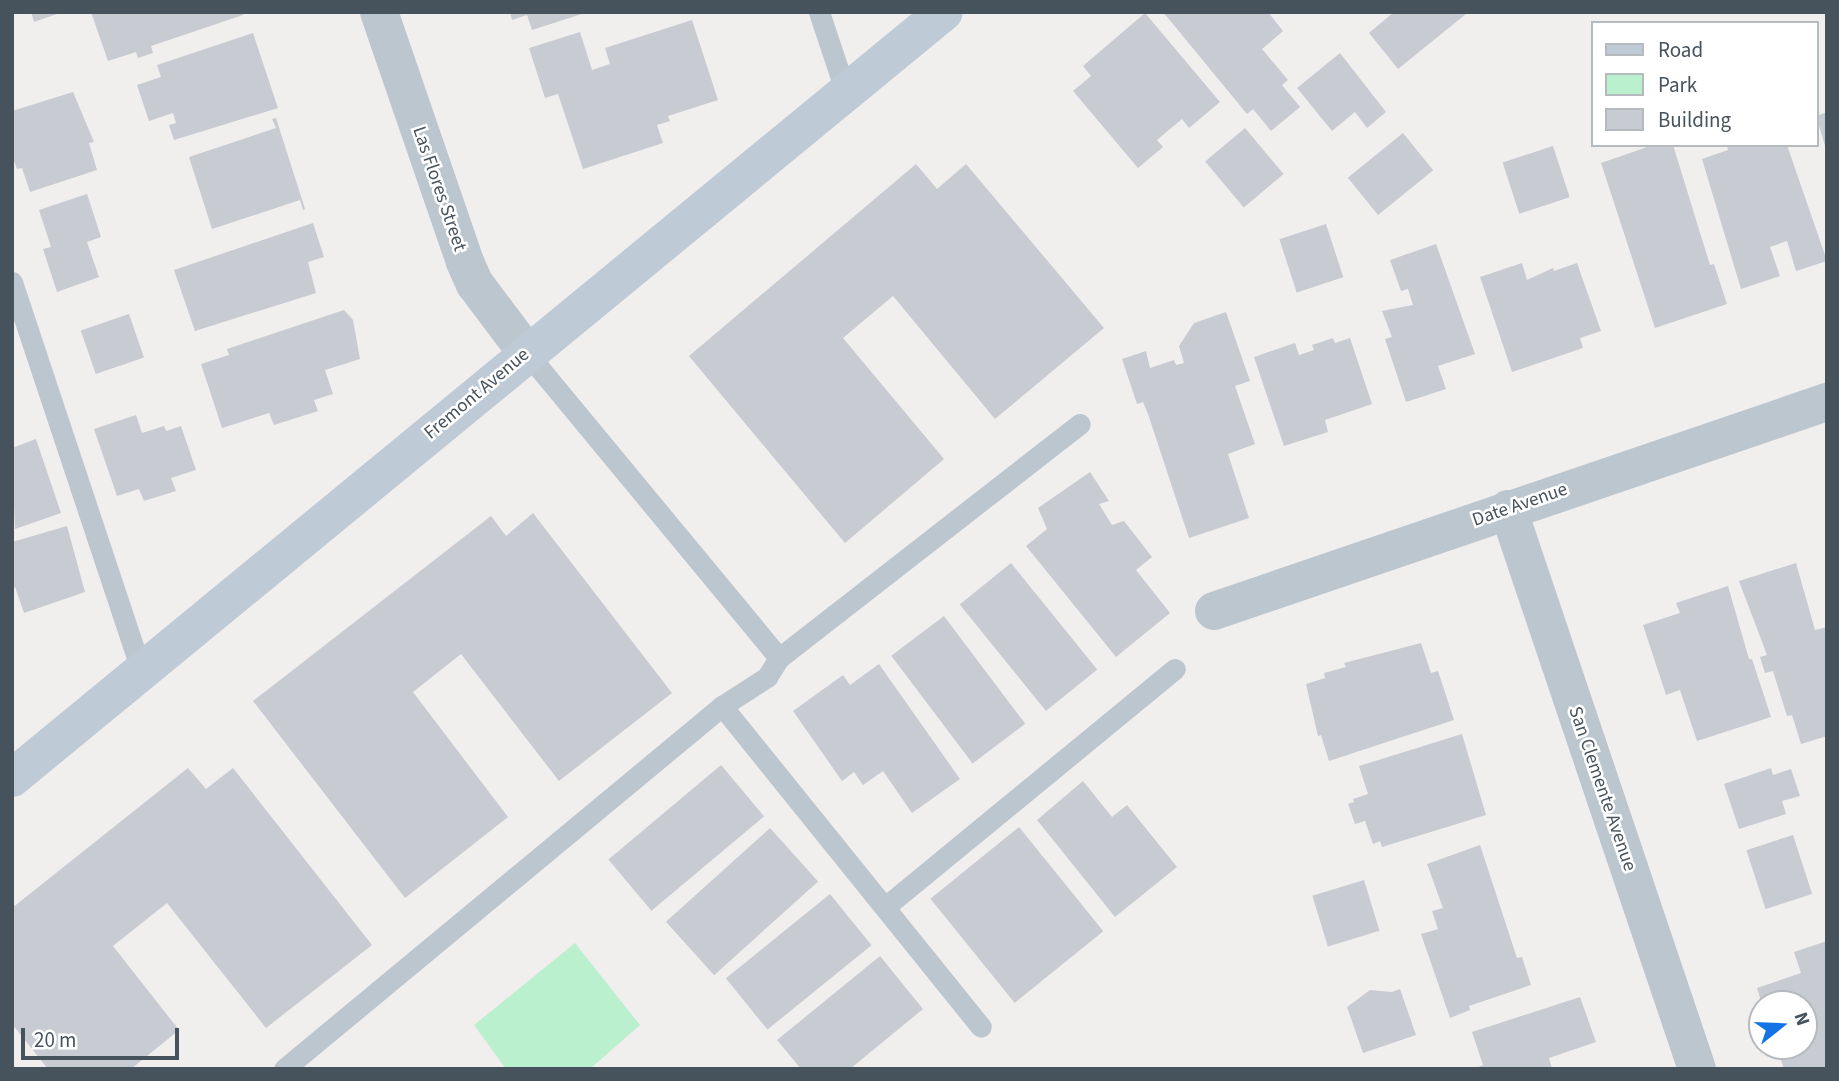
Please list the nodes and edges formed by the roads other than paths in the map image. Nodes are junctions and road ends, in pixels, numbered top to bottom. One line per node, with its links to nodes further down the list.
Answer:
1 (379, 12): 6 (street, Las Flores Street)
2 (819, 12): 4 (lane)
3 (944, 12): 4 (main road, Fremont Avenue)
4 (846, 93): 6 (main road, Fremont Avenue)
5 (12, 282): 13 (lane)
6 (526, 352): 11 (lane); 13 (main road, Fremont Avenue)
7 (1827, 402): 9 (street, Date Avenue)
8 (1080, 424): 11 (lane)
9 (1508, 509): 10 (street, Date Avenue); 19 (street, San Clemente Avenue)
10 (1214, 611)
11 (779, 658): 14 (lane)
12 (1175, 669): 16 (lane)
13 (142, 672): 15 (main road, Fremont Avenue)
14 (722, 706): 16 (lane); 18 (lane)
15 (12, 778)
16 (884, 907): 17 (lane)
17 (982, 1027)
18 (284, 1069)
19 (1697, 1069)

